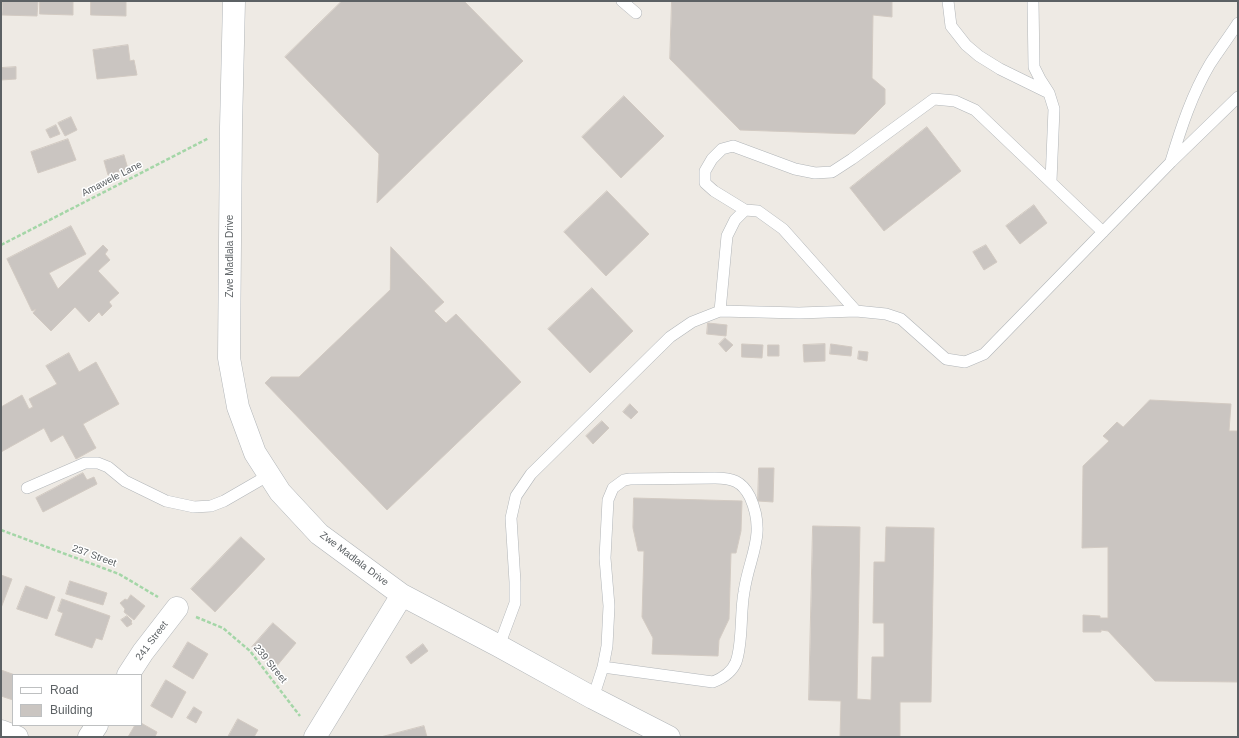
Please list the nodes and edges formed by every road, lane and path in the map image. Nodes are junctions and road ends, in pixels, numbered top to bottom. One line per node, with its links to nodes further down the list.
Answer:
1 (234, 1): 9 (street, Zwe Madlala Drive)
2 (622, 1): 5 (lane)
3 (948, 1): 7 (lane)
4 (1032, 1): 7 (lane)
5 (636, 13)
6 (1238, 23): 10 (lane)
7 (1049, 93): 11 (lane)
8 (1238, 97): 10 (lane)
9 (231, 127): 14 (path, Amawele Lane); 17 (street, Zwe Madlala Drive)
10 (1171, 162): 13 (lane)
11 (1051, 181): 12 (lane); 13 (lane)
12 (745, 210): 15 (lane); 16 (lane)
13 (1103, 232): 16 (lane)
14 (1, 245)
15 (720, 311): 16 (lane); 22 (lane)
16 (856, 311)
17 (269, 475): 18 (lane); 20 (street, Zwe Madlala Drive)
18 (27, 488)
19 (1, 530): 21 (path, 237 Street)
20 (402, 595): 22 (street, Zwe Madlala Drive); 28 (street)
21 (177, 608): 24 (street, 241 Street); 28 (path, 239 Street)
22 (500, 646): 25 (street, Zwe Madlala Drive)
23 (603, 667): 23 (lane); 25 (lane)
24 (129, 674)
25 (593, 698): 31 (street, Zwe Madlala Drive)
26 (96, 726): 30 (street)
27 (1, 731): 29 (street)
28 (315, 736)
29 (17, 737)
30 (89, 737)
31 (669, 737)

